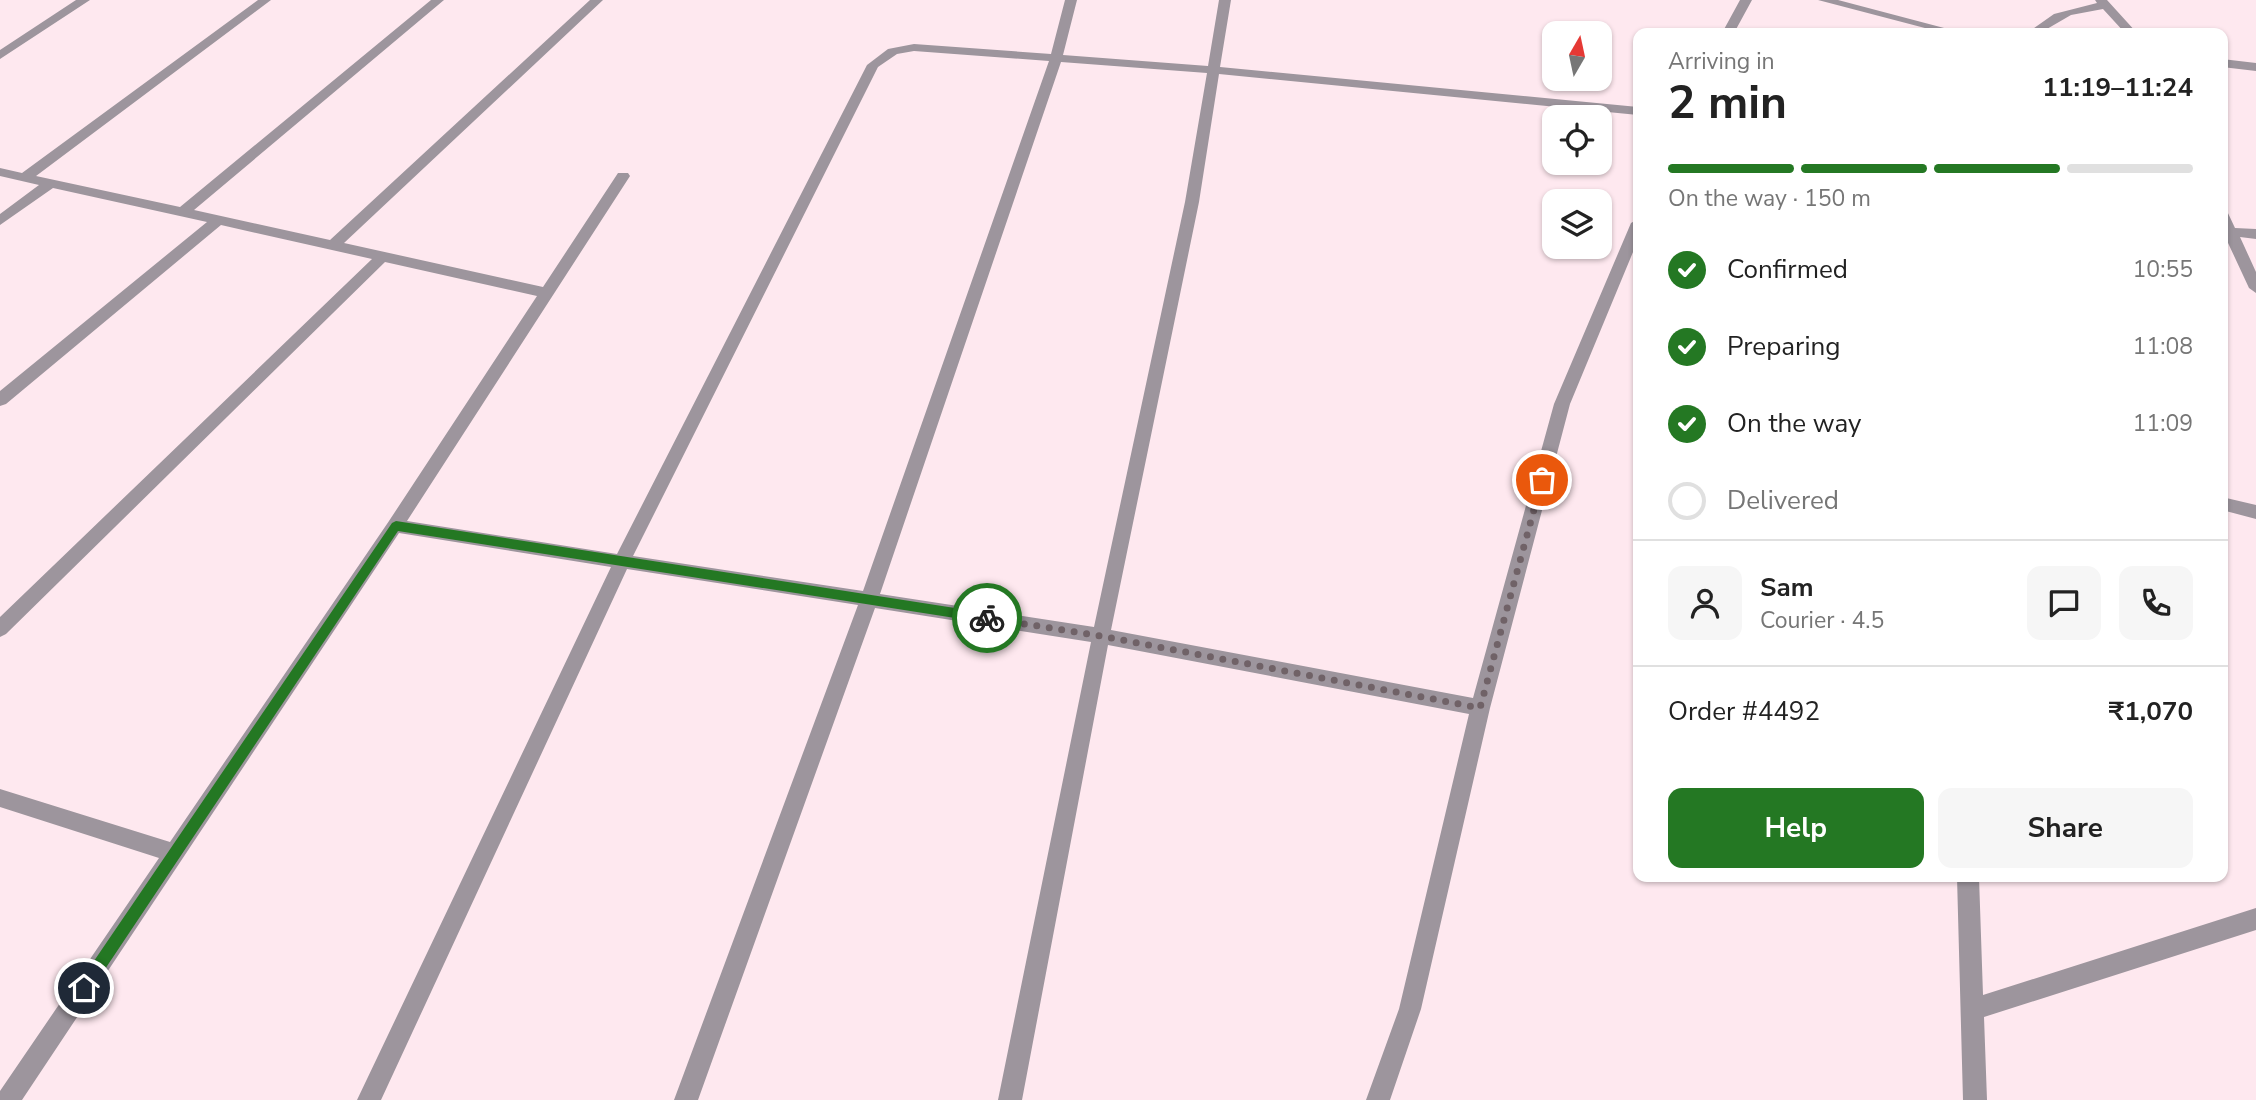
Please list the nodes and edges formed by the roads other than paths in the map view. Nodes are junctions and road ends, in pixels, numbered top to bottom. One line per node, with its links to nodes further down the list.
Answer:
1 (84, 0): 14 (street)
2 (265, 0): 22 (street)
3 (438, 0): 24 (street)
4 (597, 0): 31 (street)
5 (1071, 0): 15 (street)
6 (1225, 0): 18 (street)
7 (1746, 0): 10 (street)
8 (1824, 0): 11 (street)
9 (2103, 3): 12 (street); 13 (street)
10 (1731, 28)
11 (1937, 28)
12 (2040, 28)
13 (2126, 28)
14 (0, 55)
15 (1056, 58): 18 (street); 39 (street); 40 (street)
16 (2228, 64): 17 (street)
17 (2256, 67)
18 (1214, 70): 19 (street); 42 (street)
19 (1633, 111)
20 (0, 172): 22 (street)
21 (623, 176): 34 (street)
22 (24, 178): 23 (street)
23 (49, 184): 24 (street); 25 (street)
24 (182, 213): 26 (street)
25 (0, 221)
26 (217, 221): 31 (street); 35 (street)
27 (2228, 226): 28 (street)
28 (2231, 232): 29 (street); 33 (street)
29 (2256, 234)
30 (1633, 235): 43 (street)
31 (333, 246): 32 (street)
32 (382, 257): 34 (street); 41 (street)
33 (2256, 288)
34 (547, 293): 38 (street)
35 (0, 400)
36 (2228, 505): 37 (street)
37 (2256, 512)
38 (396, 526): 39 (street); 45 (street)
39 (622, 561): 40 (street); 50 (street)
40 (869, 599): 42 (street); 51 (street)
41 (0, 629)
42 (1101, 636): 43 (street); 52 (street)
43 (1480, 708): 53 (street)
44 (0, 798): 45 (street)
45 (175, 853): 49 (street)
46 (1968, 882): 48 (street)
47 (2256, 919): 48 (street)
48 (1972, 1010): 54 (street)
49 (8, 1100)
50 (369, 1100)
51 (686, 1100)
52 (1010, 1100)
53 (1378, 1100)
54 (1975, 1100)

